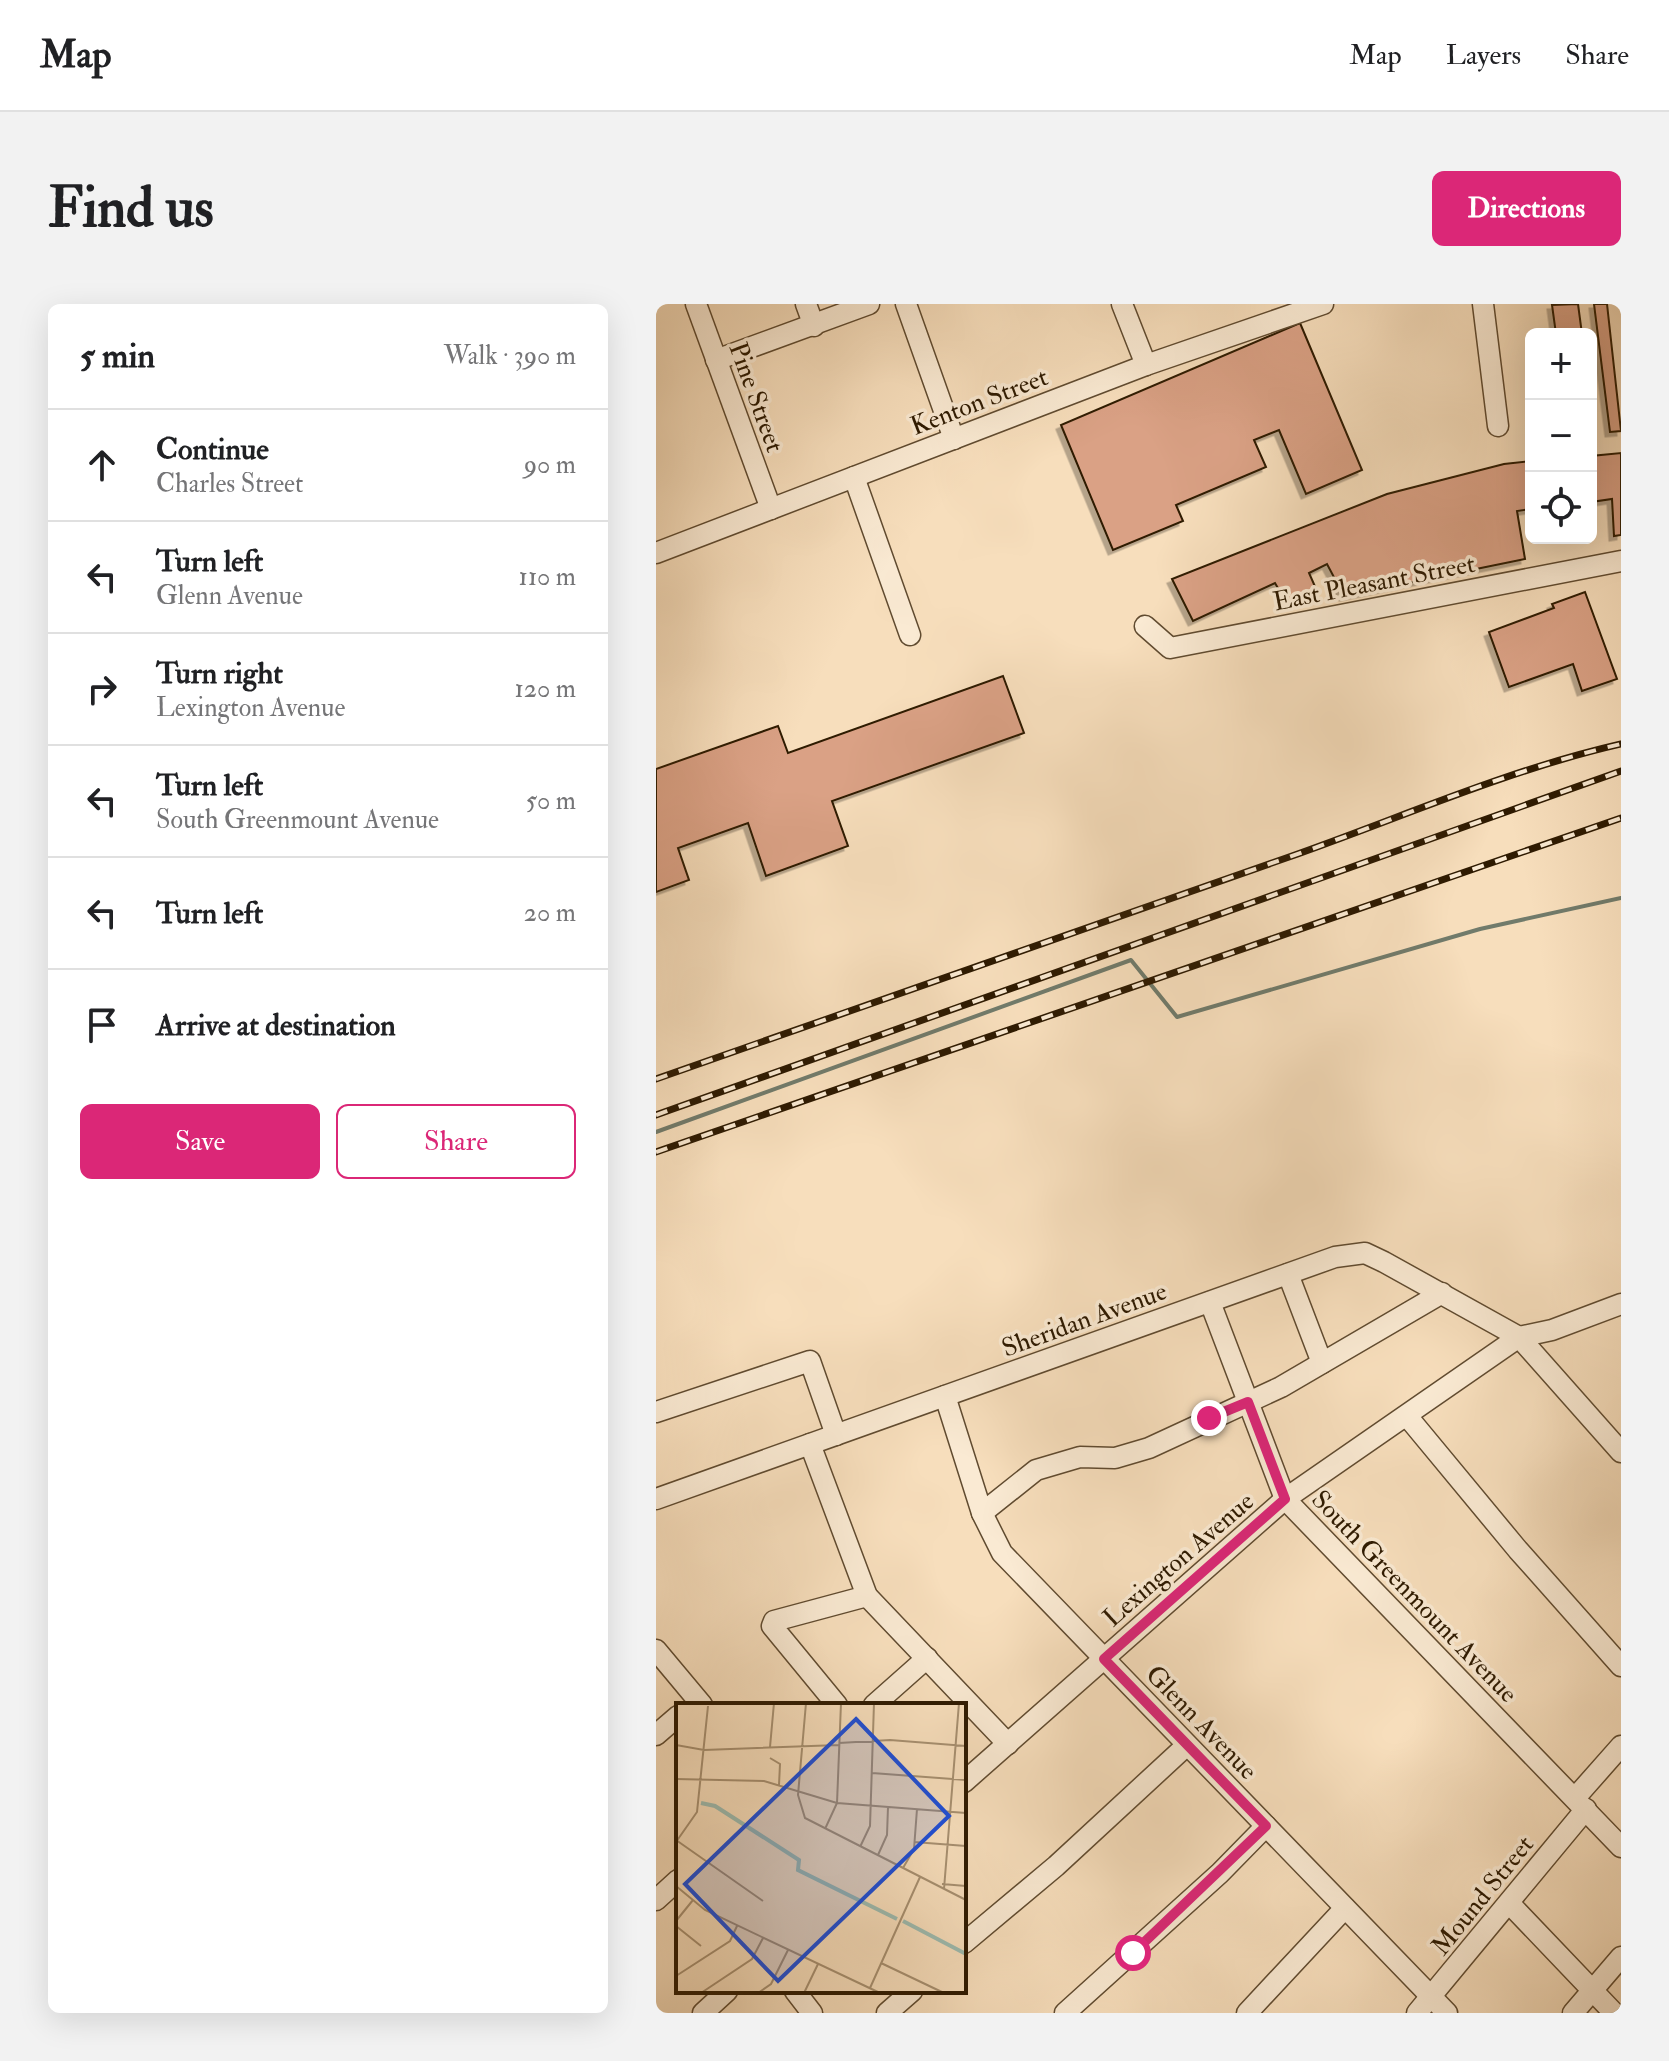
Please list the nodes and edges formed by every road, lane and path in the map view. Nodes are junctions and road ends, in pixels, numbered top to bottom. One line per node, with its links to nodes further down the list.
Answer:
1 (696, 304): 9 (street, Pine Street)
2 (806, 304): 8 (street)
3 (869, 304): 8 (street)
4 (906, 304): 12 (street)
5 (1122, 304): 10 (street)
6 (1323, 304): 10 (street, Kenton Street)
7 (1483, 304): 11 (street)
8 (814, 326): 9 (street)
9 (716, 360): 14 (street, Pine Street)
10 (1146, 365): 12 (street, Kenton Street)
11 (1498, 426)
12 (954, 439): 13 (street, Kenton Street)
13 (854, 477): 14 (street, Kenton Street); 18 (street)
14 (771, 509): 15 (street, Kenton Street)
15 (656, 553)
16 (1621, 561): 17 (street, East Pleasant Street)
17 (1145, 626)
18 (910, 635)
19 (1288, 1274): 20 (street, Sheridan Avenue); 21 (street, Sheridan Avenue); 24 (street)
20 (1442, 1293): 23 (street, Sheridan Avenue); 24 (street)
21 (1210, 1302): 25 (street, Sheridan Avenue); 26 (street, South Greenmount Avenue)
22 (1621, 1304): 23 (street)
23 (1519, 1337): 28 (street, Lexington Avenue); 31 (street, Sheridan Avenue)
24 (1322, 1363): 26 (street)
25 (945, 1396): 29 (street, Sheridan Avenue); 34 (street, Glenn Avenue)
26 (1248, 1402): 33 (street, South Greenmount Avenue); 34 (street)
27 (656, 1412): 29 (street)
28 (1407, 1416): 33 (street, Lexington Avenue); 39 (street)
29 (836, 1435): 30 (street, Sheridan Avenue)
30 (810, 1444): 32 (street, Sheridan Avenue); 35 (street)
31 (1621, 1452)
32 (656, 1499)
33 (1285, 1499): 38 (street, Lexington Avenue); 49 (street, South Greenmount Avenue)
34 (982, 1513): 38 (street, Glenn Avenue)
35 (867, 1596): 37 (street); 41 (street)
36 (656, 1650): 40 (street)
37 (927, 1658): 42 (street); 45 (street)
38 (1104, 1659): 45 (street, Lexington Avenue); 46 (street, Glenn Avenue)
39 (1621, 1666)
40 (696, 1703)
41 (835, 1703)
42 (876, 1703)
43 (676, 1718): 44 (street)
44 (656, 1735)
45 (1008, 1744): 48 (street, Lexington Avenue)
46 (1187, 1745): 50 (street, Glenn Avenue); 56 (street)
47 (1621, 1746): 49 (street, Mound Street)
48 (966, 1780)
49 (1580, 1804): 51 (street, South Greenmount Avenue); 54 (street, Mound Street)
50 (1266, 1826): 55 (street, Glenn Avenue); 66 (street)
51 (1621, 1847)
52 (676, 1882): 53 (street)
53 (656, 1900)
54 (1509, 1903): 58 (street); 62 (street, Mound Street)
55 (1345, 1908): 62 (street, Glenn Avenue); 67 (street)
56 (966, 1941)
57 (1621, 1957): 58 (street)
58 (1591, 1990): 70 (street); 71 (street)
59 (725, 1993): 63 (street)
60 (797, 1993): 64 (street)
61 (910, 1993): 65 (street)
62 (1432, 1998): 68 (street, Mound Street); 69 (street, Glenn Avenue)
63 (703, 2013)
64 (812, 2013)
65 (887, 2013)
66 (1065, 2013)
67 (1247, 2013)
68 (1417, 2013)
69 (1447, 2013)
70 (1573, 2013)
71 (1614, 2013)

